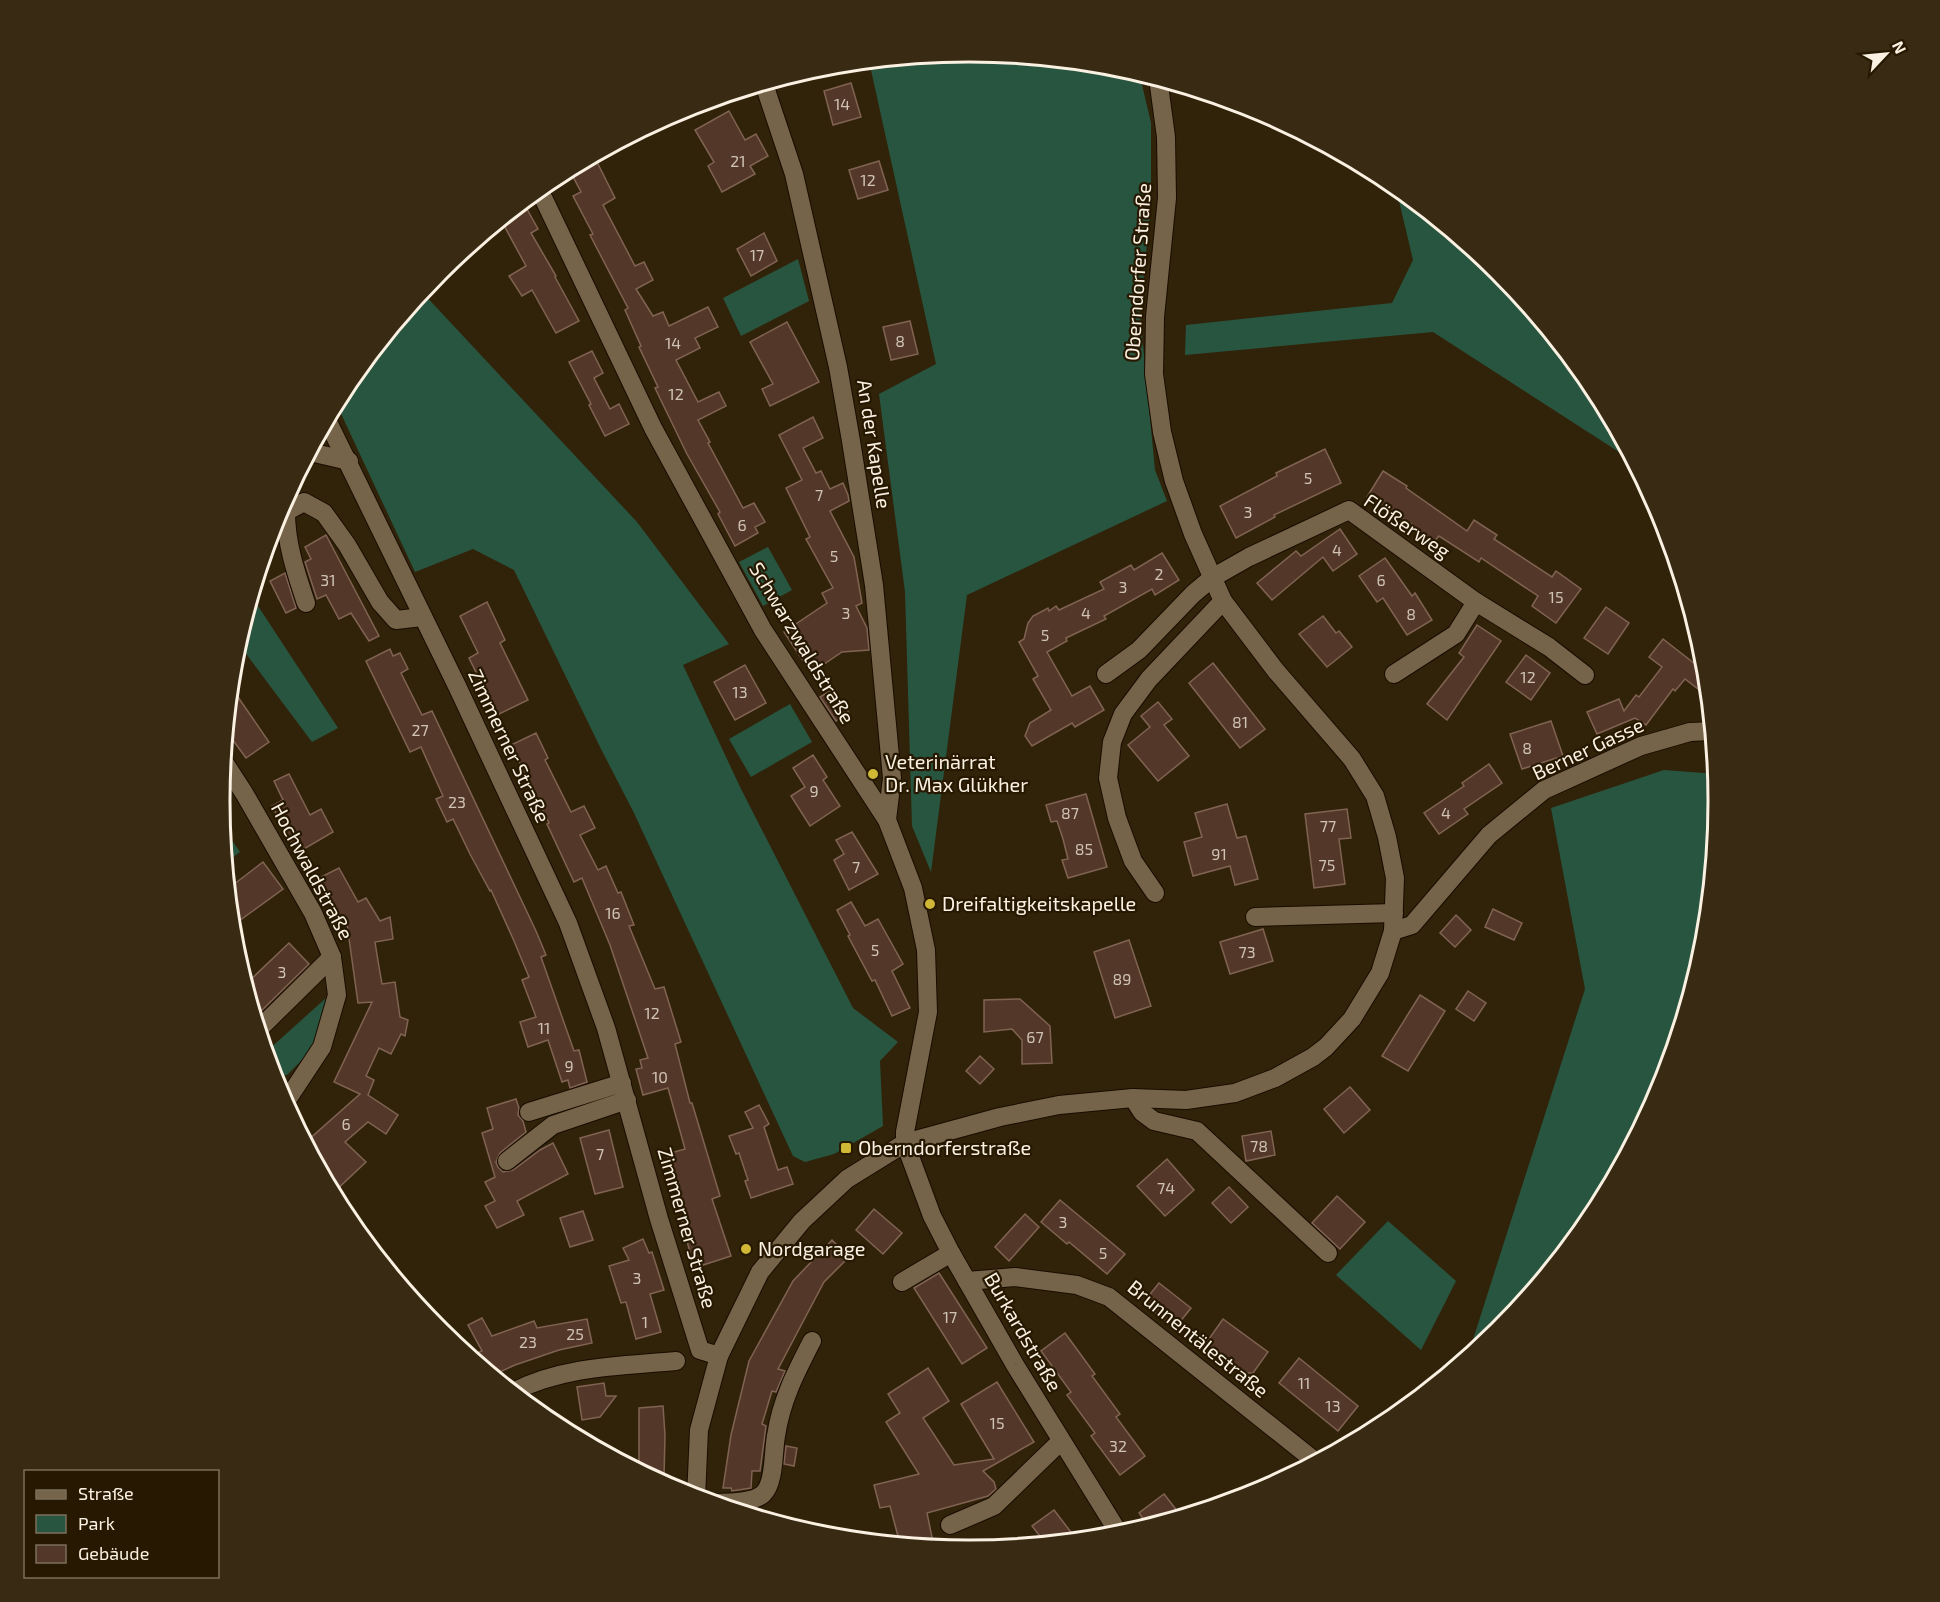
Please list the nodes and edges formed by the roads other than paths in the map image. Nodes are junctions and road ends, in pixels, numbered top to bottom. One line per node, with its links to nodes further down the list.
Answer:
1 (1159, 87): 9 (street, Oberndorfer Straße)
2 (766, 91): 19 (street, An der Kapelle)
3 (543, 197): 19 (street, Schwarzwaldstraße)
4 (332, 428): 6 (street, Zimmerner Straße)
5 (318, 454): 6 (street)
6 (349, 461): 13 (street, Zimmerner Straße)
7 (291, 509): 13 (street)
8 (286, 521): 12 (street)
9 (1212, 578): 10 (street, Oberndorfer Straße); 11 (street, Flößerweg); 14 (street)
10 (1223, 601): 20 (street); 22 (street, Oberndorfer Straße)
11 (1476, 602): 15 (street); 16 (street, Flößerweg)
12 (306, 603)
13 (422, 617): 25 (street, Zimmerner Straße)
14 (1106, 674)
15 (1394, 674)
16 (1586, 675)
17 (1706, 731): 22 (street, Berner Gasse)
18 (231, 773): 23 (street, Hochwaldstraße)
19 (887, 820): 29 (street, Schwarzwaldstraße)
20 (1155, 893)
21 (1255, 917): 22 (street)
22 (1394, 922): 27 (street, Oberndorfer Straße)
23 (332, 957): 24 (street); 26 (street, Hochwaldstraße)
24 (265, 1023)
25 (625, 1091): 28 (street); 30 (street); 36 (street, Zimmerner Straße)
26 (291, 1093)
27 (1133, 1098): 29 (street, Oberndorfer Straße); 32 (street)
28 (529, 1112)
29 (905, 1143): 31 (street, Burkardstraße); 36 (street, Oberndorfer Straße)
30 (507, 1161)
31 (951, 1253): 33 (street, Burkardstraße); 34 (street)
32 (1328, 1253)
33 (967, 1281): 39 (street, Burkardstraße); 40 (street, Brunnentälestraße)
34 (902, 1282)
35 (812, 1341): 42 (street)
36 (719, 1356): 41 (street, Oberndorfer Straße)
37 (676, 1361): 38 (street)
38 (521, 1389)
39 (1061, 1441): 43 (street); 44 (street, Burkardstraße)
40 (1310, 1457)
41 (696, 1488)
42 (736, 1502)
43 (950, 1525)
44 (1114, 1526)

